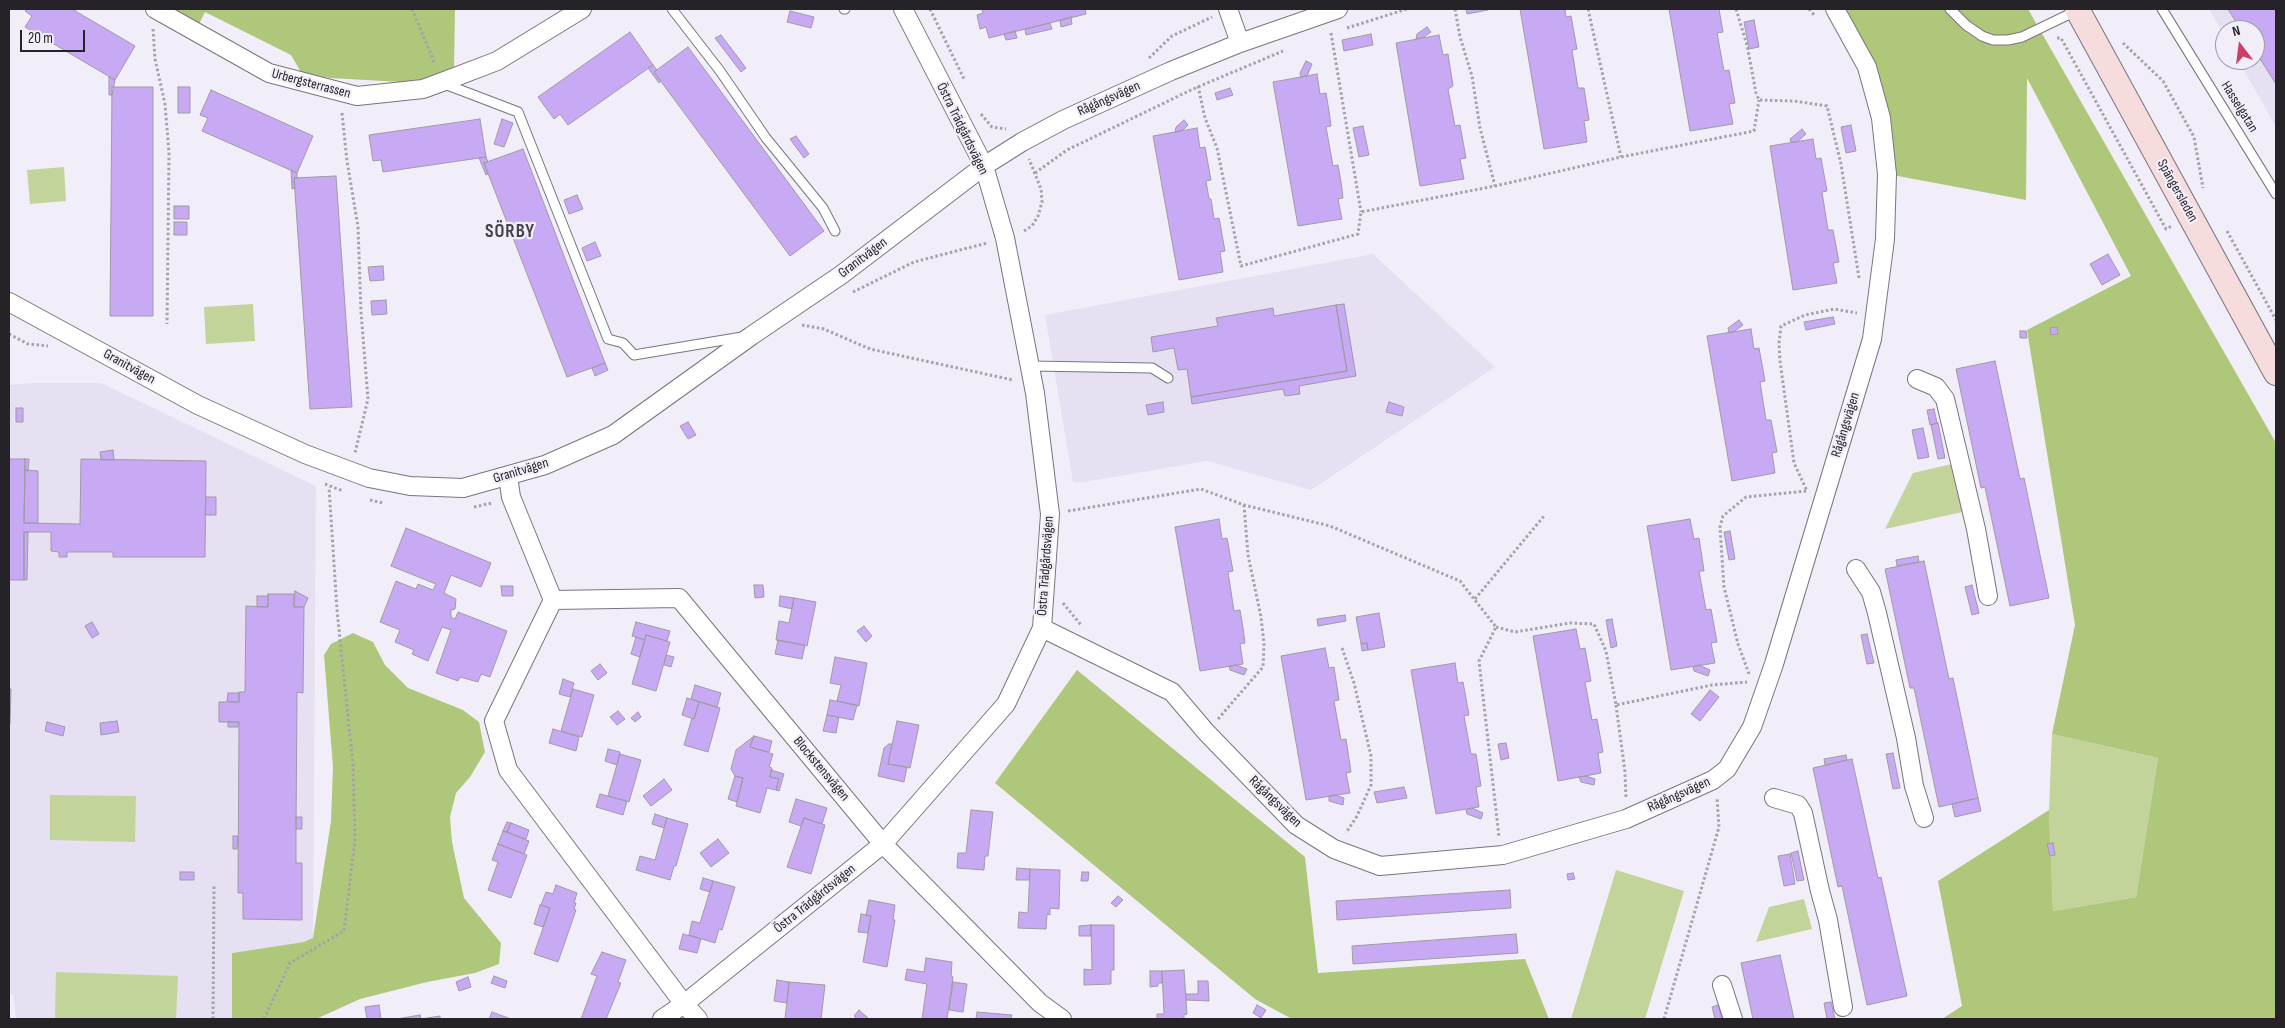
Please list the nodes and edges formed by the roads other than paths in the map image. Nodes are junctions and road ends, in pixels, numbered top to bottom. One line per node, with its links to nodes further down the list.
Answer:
1 (582, 9): 12 (street, Urbergsterrassen)
2 (672, 9): 15 (lane)
3 (903, 9): 13 (street, Östra Trädgårdsvägen)
4 (1228, 9): 11 (street)
5 (1338, 9): 11 (street, Rågångsvägen)
6 (1835, 9): 26 (street, Rågångsvägen)
7 (1950, 9): 8 (lane)
8 (2077, 9): 19 (main road, Spängersleden)
9 (2162, 9): 14 (lane, Hasselgatan)
10 (154, 17): 12 (street, Urbergsterrassen)
11 (1240, 43): 13 (street, Rågångsvägen)
12 (442, 82): 17 (lane)
13 (984, 166): 17 (street, Granitvägen); 18 (street, Östra Trädgårdsvägen)
14 (2276, 194)
15 (835, 231)
16 (9, 302): 22 (street, Granitvägen)
17 (751, 336): 22 (street, Granitvägen)
18 (1030, 366): 20 (lane); 26 (street, Östra Trädgårdsvägen)
19 (2276, 373)
20 (1168, 378)
21 (1917, 379): 24 (street)
22 (508, 476): 25 (street)
23 (1856, 569): 28 (street)
24 (1988, 596)
25 (553, 600): 29 (street, Blockstensvägen); 31 (street)
26 (1042, 628): 29 (street, Östra Trädgårdsvägen)
27 (1774, 798): 32 (street)
28 (1924, 818)
29 (883, 844): 31 (street, Östra Trädgårdsvägen); 35 (street, Blockstensvägen)
30 (1722, 985): 36 (street)
31 (684, 1004): 33 (street, Östra Trädgårdsvägen); 34 (street)
32 (1843, 1007)
33 (662, 1019)
34 (698, 1019)
35 (1062, 1019)
36 (1733, 1019)

